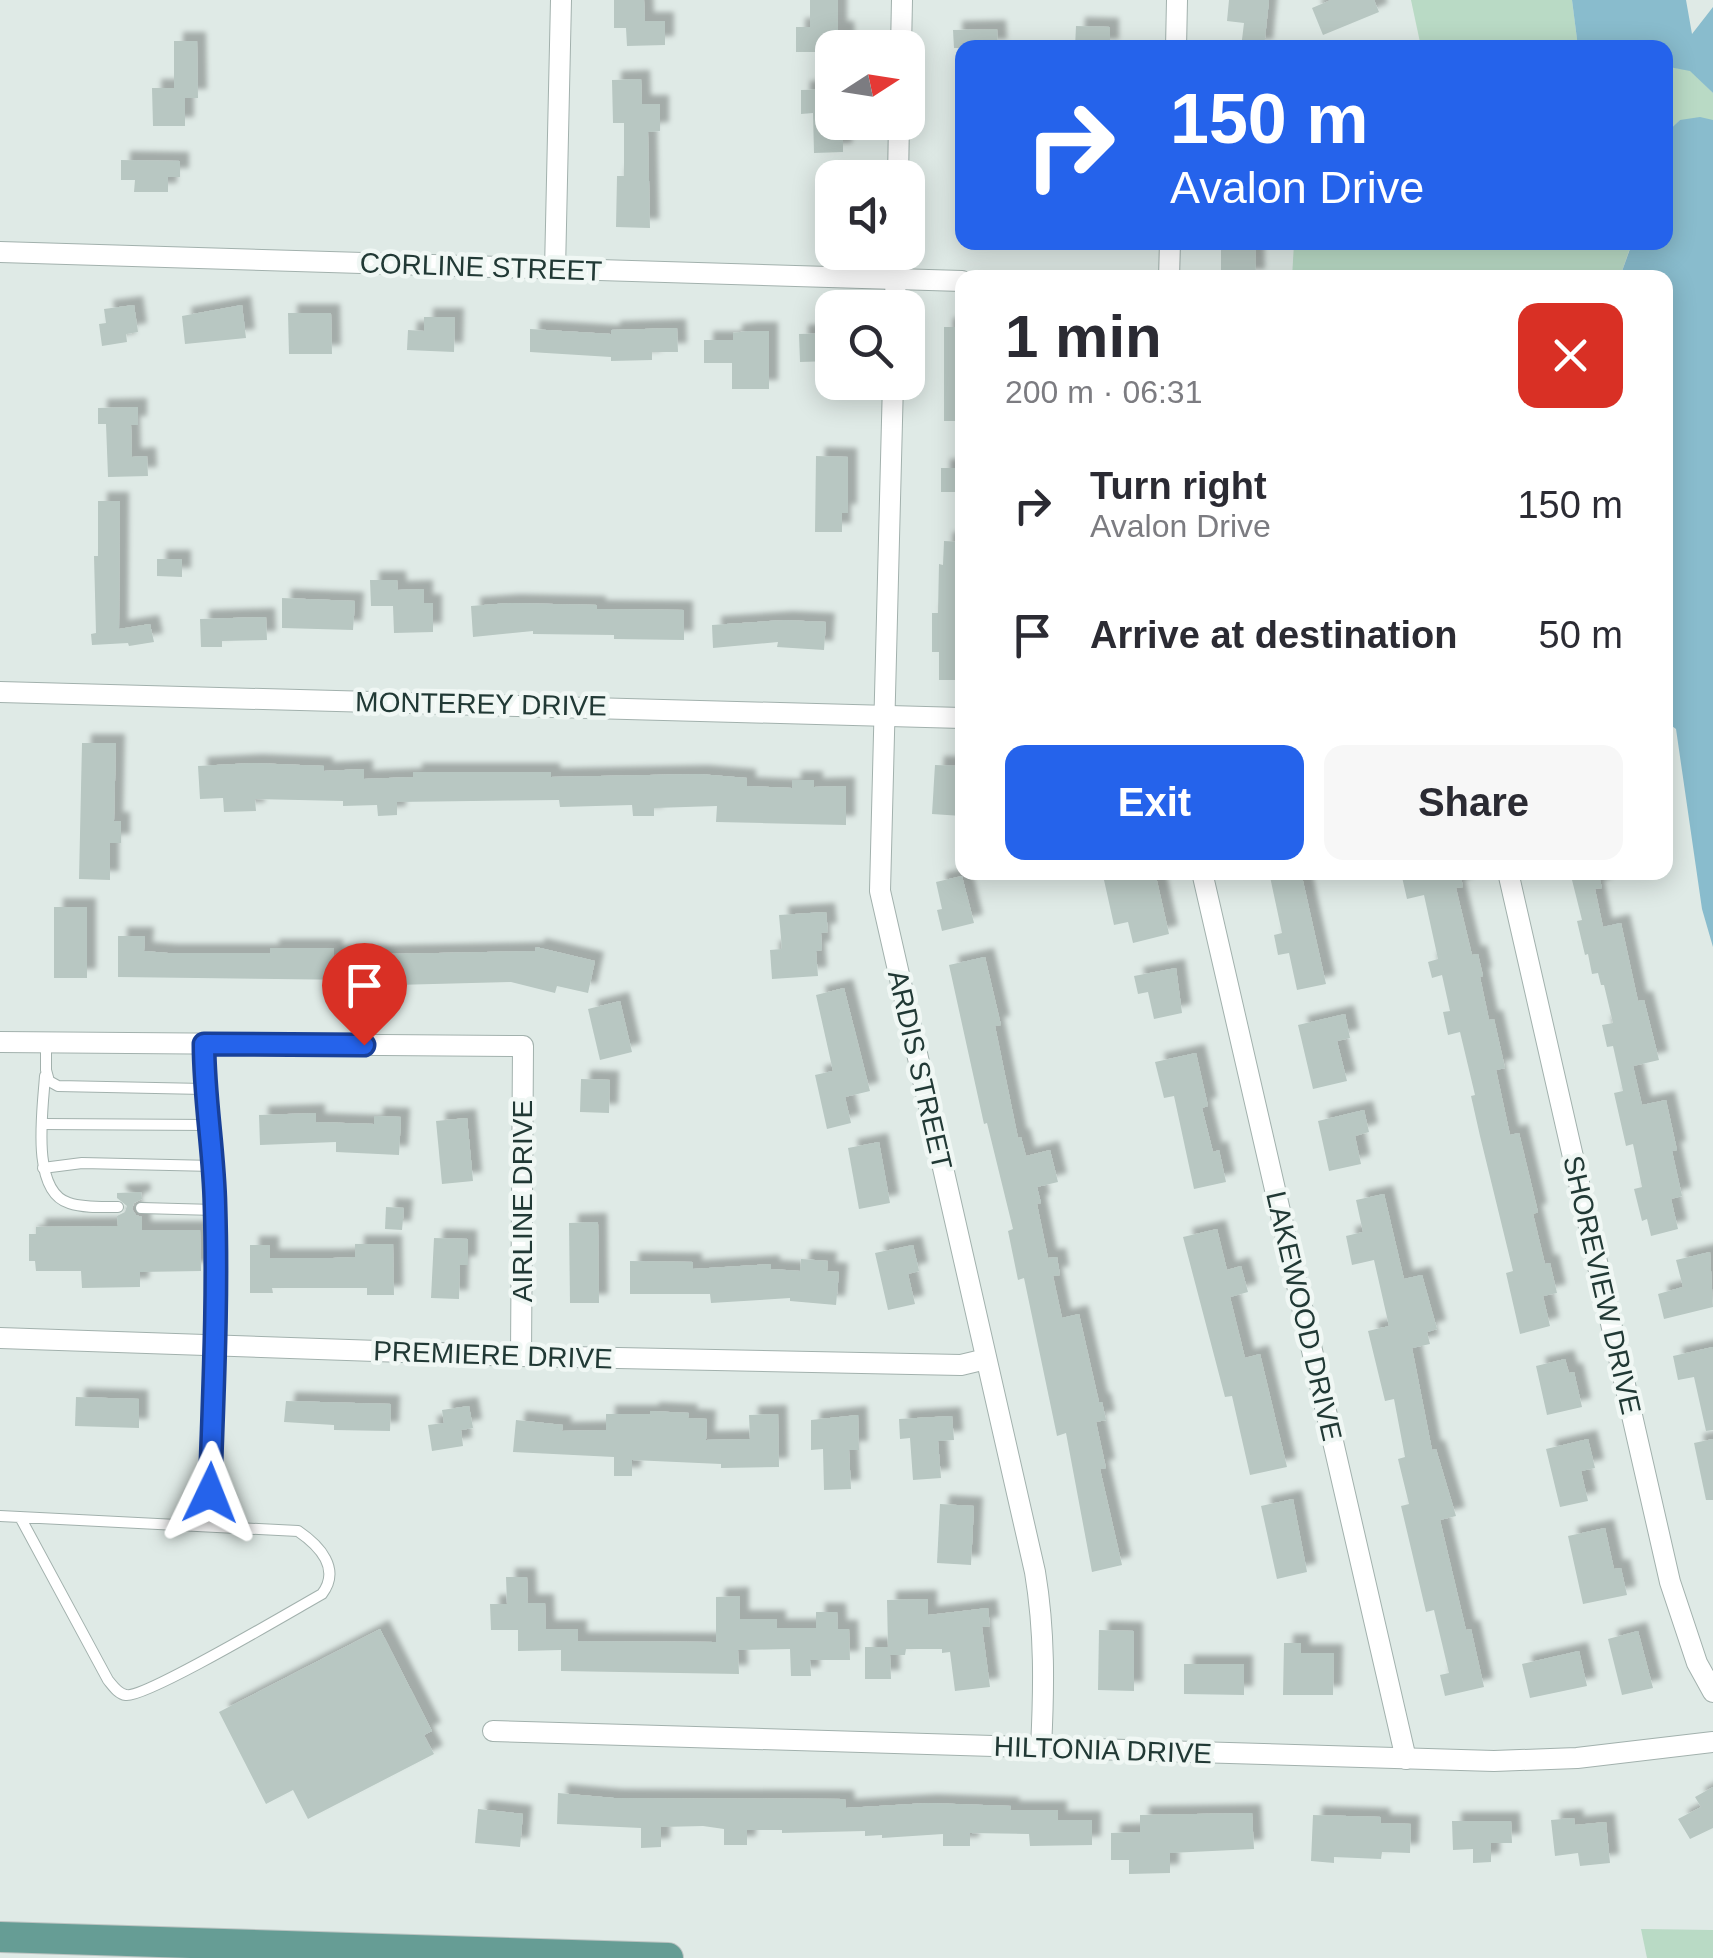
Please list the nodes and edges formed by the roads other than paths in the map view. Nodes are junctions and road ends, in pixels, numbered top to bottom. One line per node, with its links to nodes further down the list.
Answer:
1 (560, 0): 7 (street)
2 (902, 0): 4 (street)
3 (1177, 0): 5 (street)
4 (901, 30)
5 (1176, 40)
6 (0, 252): 7 (street, CORLINE STREET)
7 (555, 270): 9 (street, CORLINE STREET)
8 (895, 270): 9 (street)
9 (895, 279): 10 (street, CORLINE STREET); 11 (street)
10 (955, 281)
11 (895, 290)
12 (892, 400): 14 (street, ARDIS STREET)
13 (0, 692): 14 (street, MONTEREY DRIVE)
14 (884, 714): 15 (street, MONTEREY DRIVE); 33 (street, ARDIS STREET)
15 (955, 718)
16 (1204, 880): 41 (street, LAKEWOOD DRIVE)
17 (1510, 880): 37 (street, SHOREVIEW DRIVE)
18 (0, 1042): 19 (street)
19 (46, 1043): 20 (street); 21 (lane)
20 (204, 1044): 22 (lane); 32 (street, AIRLINE DRIVE)
21 (46, 1070): 22 (lane); 23 (lane)
22 (204, 1089): 24 (lane)
23 (42, 1124): 24 (lane); 26 (lane)
24 (209, 1125): 25 (lane)
25 (214, 1166): 26 (lane); 29 (lane)
26 (43, 1168): 27 (lane)
27 (118, 1207)
28 (141, 1208): 29 (lane)
29 (216, 1210): 31 (lane)
30 (0, 1338): 31 (street, PREMIERE DRIVE)
31 (215, 1346): 32 (street, PREMIERE DRIVE); 36 (lane)
32 (520, 1356): 33 (street, PREMIERE DRIVE)
33 (986, 1359): 40 (street, ARDIS STREET)
34 (0, 1516): 35 (lane)
35 (20, 1517): 36 (lane); 36 (lane)
36 (208, 1525)
37 (1713, 1692)
38 (492, 1732): 40 (street, HILTONIA DRIVE)
39 (1713, 1742): 41 (street, HILTONIA DRIVE)
40 (1041, 1748): 41 (street, HILTONIA DRIVE)
41 (1406, 1759)
42 (0, 1937): 43 (main road)
43 (668, 1958)

